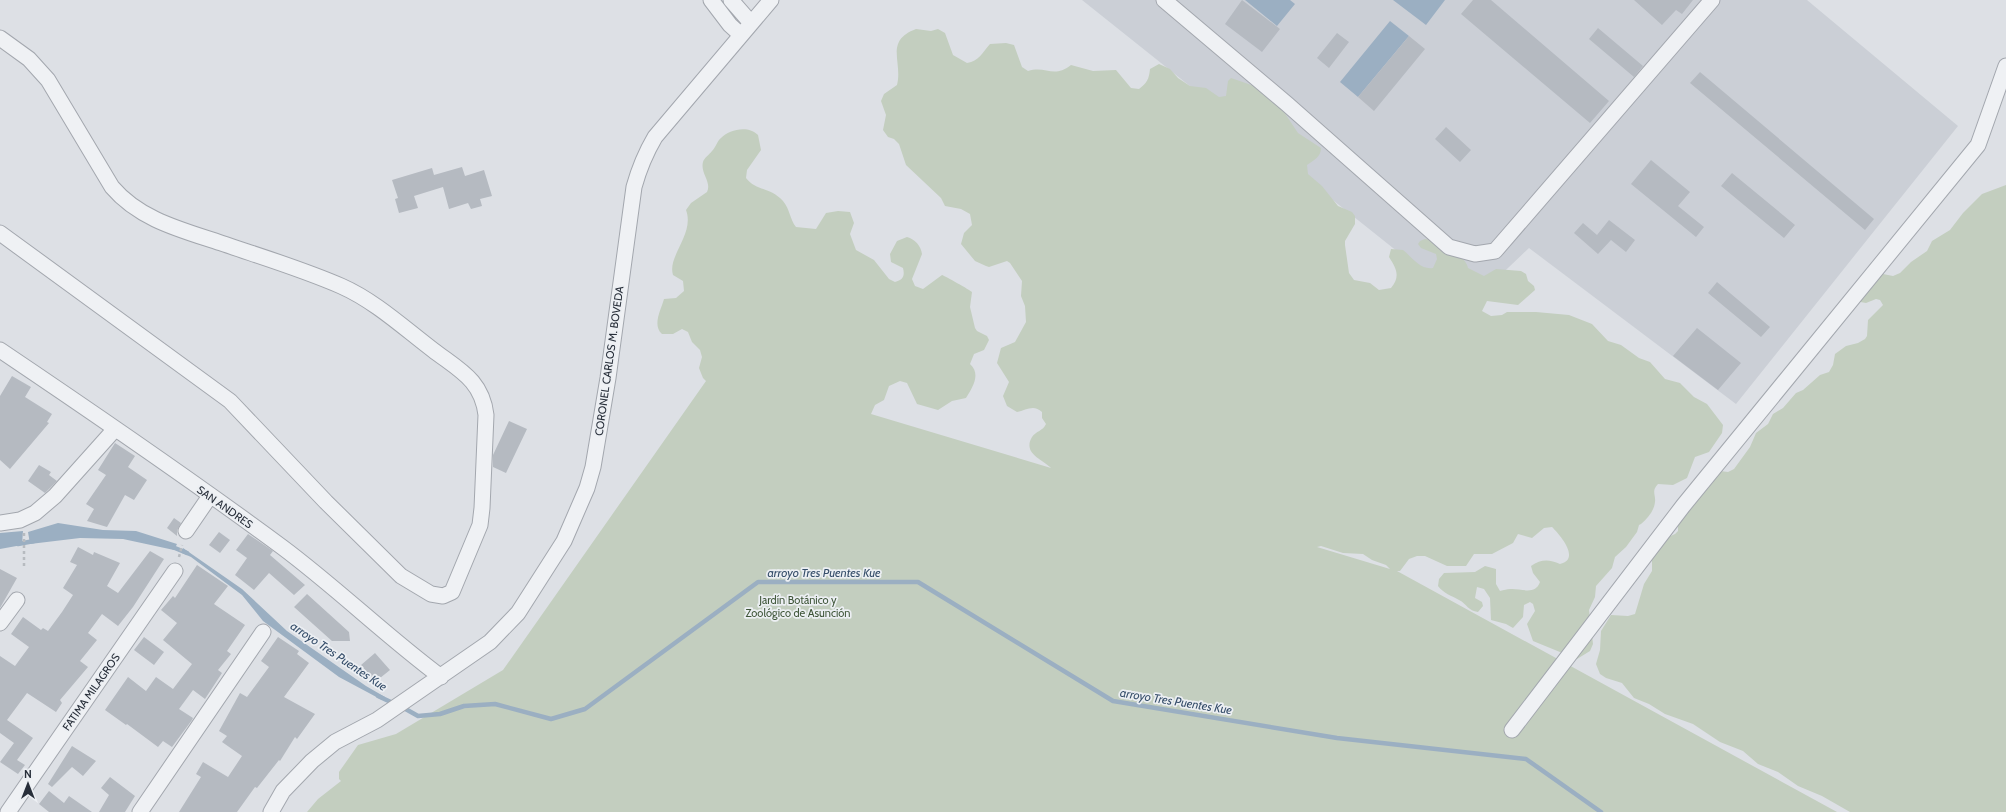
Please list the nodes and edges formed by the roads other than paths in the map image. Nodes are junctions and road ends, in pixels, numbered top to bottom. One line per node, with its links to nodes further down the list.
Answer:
1 (711, 0): 7 (street)
2 (731, 0): 6 (street)
3 (771, 0): 6 (street, CORONEL CARLOS M. BOVEDA)
4 (1164, 0): 5 (street)
5 (1712, 0)
6 (752, 23): 7 (street, CORONEL CARLOS M. BOVEDA)
7 (742, 35): 20 (street, CORONEL CARLOS M. BOVEDA)
8 (0, 38): 10 (street)
9 (2006, 66): 21 (street)
10 (0, 233)
11 (1, 353): 12 (street, SAN ANDRES)
12 (115, 429): 13 (street, SAN ANDRES); 14 (street)
13 (210, 496): 15 (street); 20 (street, SAN ANDRES)
14 (0, 523)
15 (186, 531)
16 (175, 571): 22 (street, FATIMA MILAGROS)
17 (17, 600): 18 (street)
18 (0, 623)
19 (263, 632): 23 (street)
20 (441, 677): 24 (street, CORONEL CARLOS M. BOVEDA)
21 (1512, 730)
22 (8, 812)
23 (140, 812)
24 (271, 812)

